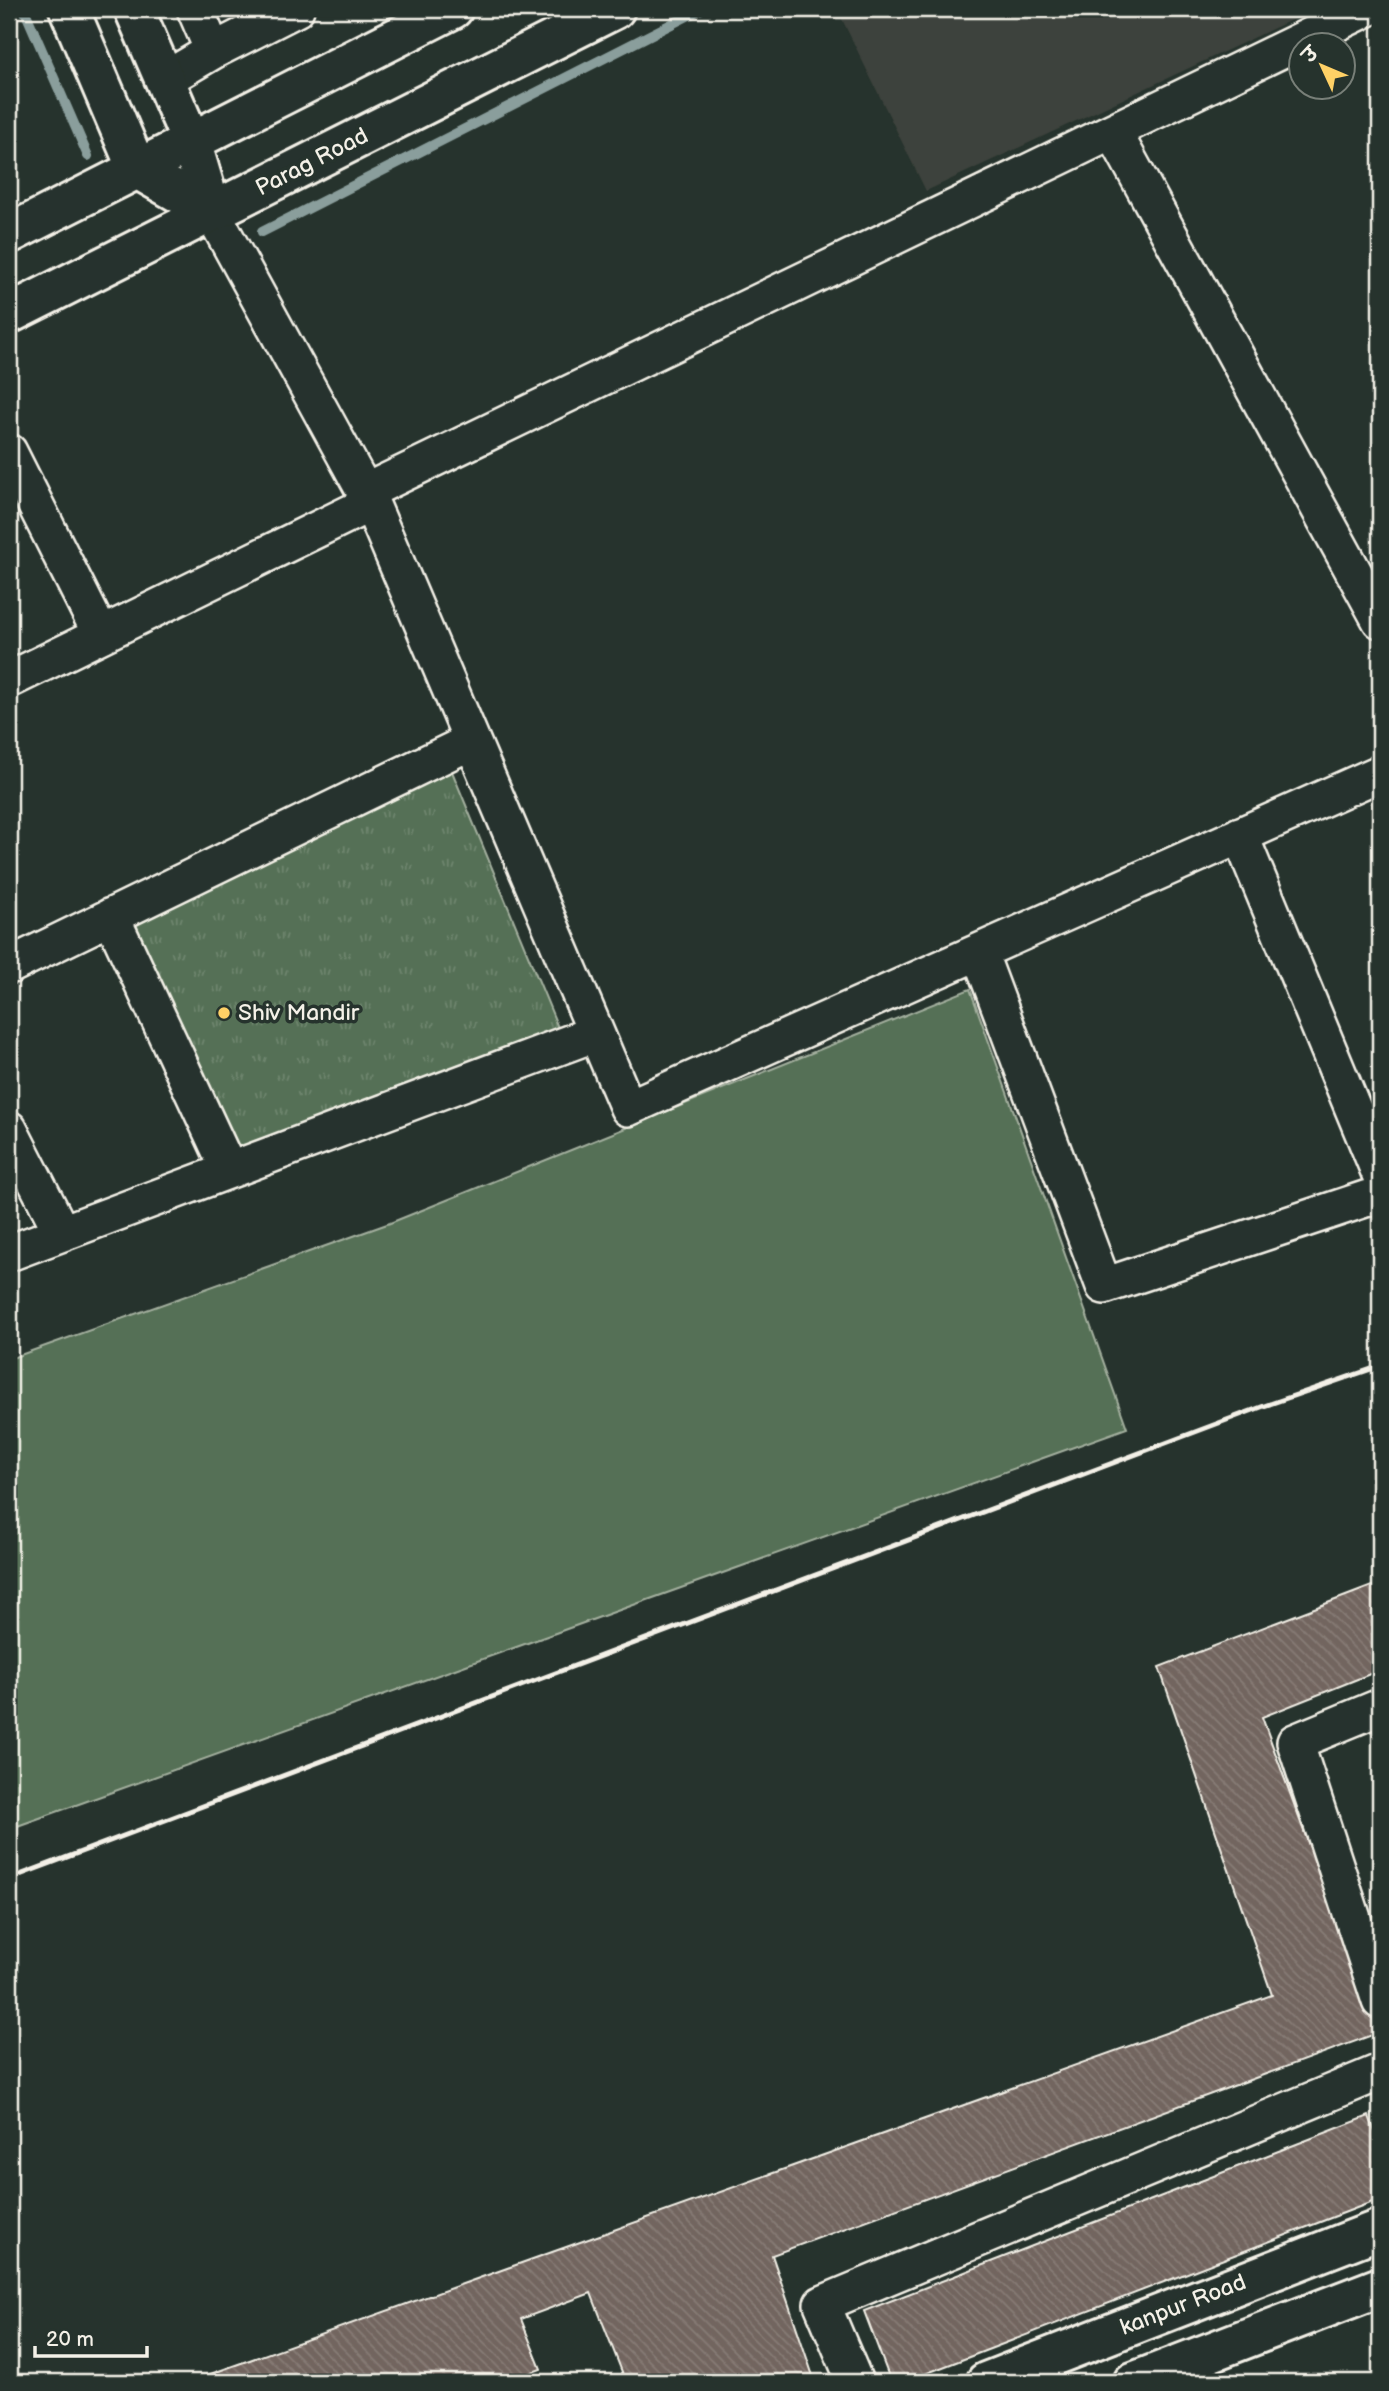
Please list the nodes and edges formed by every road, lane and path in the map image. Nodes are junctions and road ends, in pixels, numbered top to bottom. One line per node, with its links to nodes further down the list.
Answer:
1 (69, 9): 12 (street)
2 (134, 9): 9 (street)
3 (195, 9): 8 (street)
4 (296, 9): 8 (street)
5 (453, 9): 11 (street)
6 (615, 9): 13 (street, Parag Road)
7 (1366, 9): 10 (street)
8 (213, 51): 9 (street)
9 (164, 80): 11 (street)
10 (1113, 131): 17 (street); 18 (street)
11 (191, 141): 12 (street); 13 (street)
12 (137, 169): 13 (street); 14 (street)
13 (212, 212): 15 (street, Parag Road); 17 (street)
14 (9, 234)
15 (9, 314)
16 (9, 452): 19 (street)
17 (368, 498): 19 (street); 21 (street)
18 (1380, 620)
19 (101, 635): 20 (street)
20 (9, 680)
21 (472, 741): 24 (street); 27 (street)
22 (1380, 773): 23 (street)
23 (1240, 835): 25 (street); 30 (street)
24 (111, 916): 26 (street); 29 (street)
25 (979, 951): 27 (street); 31 (street)
26 (9, 966)
27 (596, 1033): 29 (street)
28 (9, 1129): 32 (street)
29 (229, 1170): 32 (street)
30 (1380, 1174)
31 (1380, 1194)
32 (62, 1233): 33 (street)
33 (9, 1252)
34 (1380, 1707): 35 (street)
35 (1380, 2001)
36 (1380, 2073): 39 (street)
37 (1374, 2231): 38 (street); 40 (street, kanpur Road)
38 (1379, 2288): 41 (street)
39 (855, 2382)
40 (986, 2382)
41 (1133, 2382)

